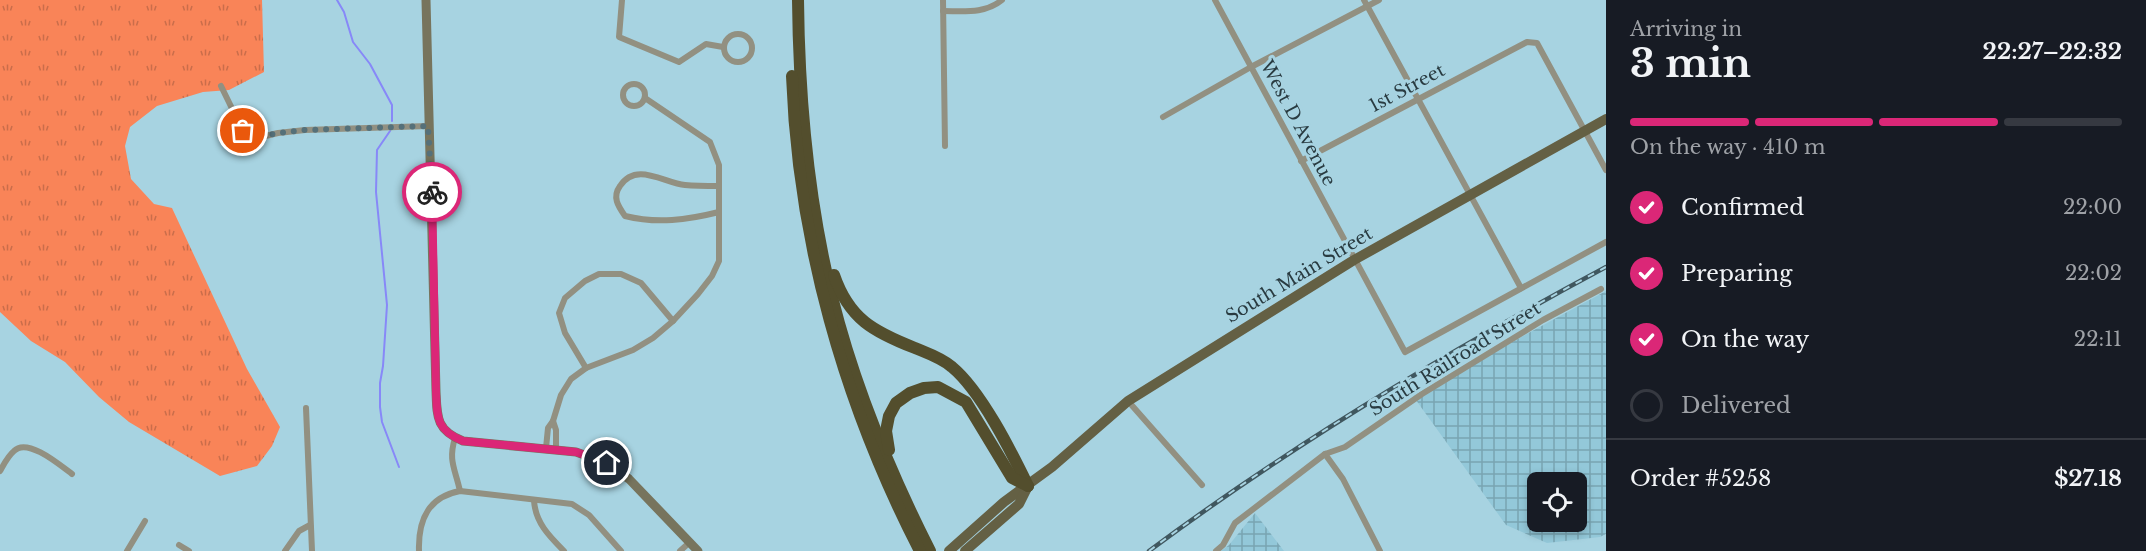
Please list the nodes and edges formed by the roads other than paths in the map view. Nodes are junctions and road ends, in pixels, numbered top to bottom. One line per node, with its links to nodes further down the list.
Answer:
1 (426, 0): 19 (street)
2 (622, 0): 11 (street)
3 (789, 0): 45 (highway)
4 (798, 0): 12 (highway)
5 (943, 0): 10 (street)
6 (1002, 0): 10 (street)
7 (1215, 0): 13 (street, West D Avenue)
8 (1379, 0): 9 (street)
9 (1366, 3): 13 (street); 16 (street)
10 (943, 11): 21 (street)
11 (723, 47): 11 (street)
12 (800, 67): 41 (highway); 45 (highway)
13 (1251, 67): 17 (street); 22 (street, West D Avenue)
14 (221, 86): 19 (street)
15 (645, 98): 24 (street)
16 (1418, 99): 20 (street, 1st Street); 22 (street, 1st Street); 25 (street)
17 (1163, 117)
18 (1606, 119): 20 (main road, South Main Street)
19 (428, 126): 35 (street)
20 (1584, 130): 23 (street); 25 (main road, South Main Street)
21 (945, 146)
22 (1301, 161): 28 (street, West D Avenue)
23 (1606, 170)
24 (719, 186): 26 (street); 26 (street)
25 (1469, 194): 28 (main road, South Main Street); 29 (street)
26 (719, 212): 31 (street)
27 (1606, 242): 29 (street)
28 (1354, 260): 29 (street, West D Avenue); 33 (main road, South Main Street)
29 (1521, 288)
30 (1601, 290): 37 (street, South Railroad Street)
31 (673, 321): 32 (street); 32 (street)
32 (586, 368): 36 (street)
33 (1128, 401): 40 (street); 41 (main road, South Main Street)
34 (306, 408): 46 (street)
35 (455, 438): 36 (street); 42 (street)
36 (551, 449): 47 (street)
37 (1325, 454): 63 (street, South Railroad Street); 64 (street)
38 (0, 471): 39 (street)
39 (72, 474)
40 (1202, 485)
41 (1028, 486): 45 (highway); 49 (main road, South Main Street); 62 (main road, South Main Street)
42 (460, 491): 43 (street); 54 (street)
43 (534, 500): 55 (street); 56 (street)
44 (145, 521): 50 (street)
45 (910, 521): 59 (highway); 60 (highway); 61 (highway)
46 (310, 525): 52 (street); 53 (street)
47 (690, 542): 57 (street); 58 (street)
48 (179, 545): 51 (street)
49 (951, 549)
50 (127, 551)
51 (189, 551)
52 (285, 551)
53 (312, 551)
54 (419, 551)
55 (564, 551)
56 (621, 551)
57 (680, 551)
58 (698, 551)
59 (915, 551)
60 (920, 551)
61 (930, 551)
62 (965, 551)
63 (1216, 551)
64 (1380, 551)

